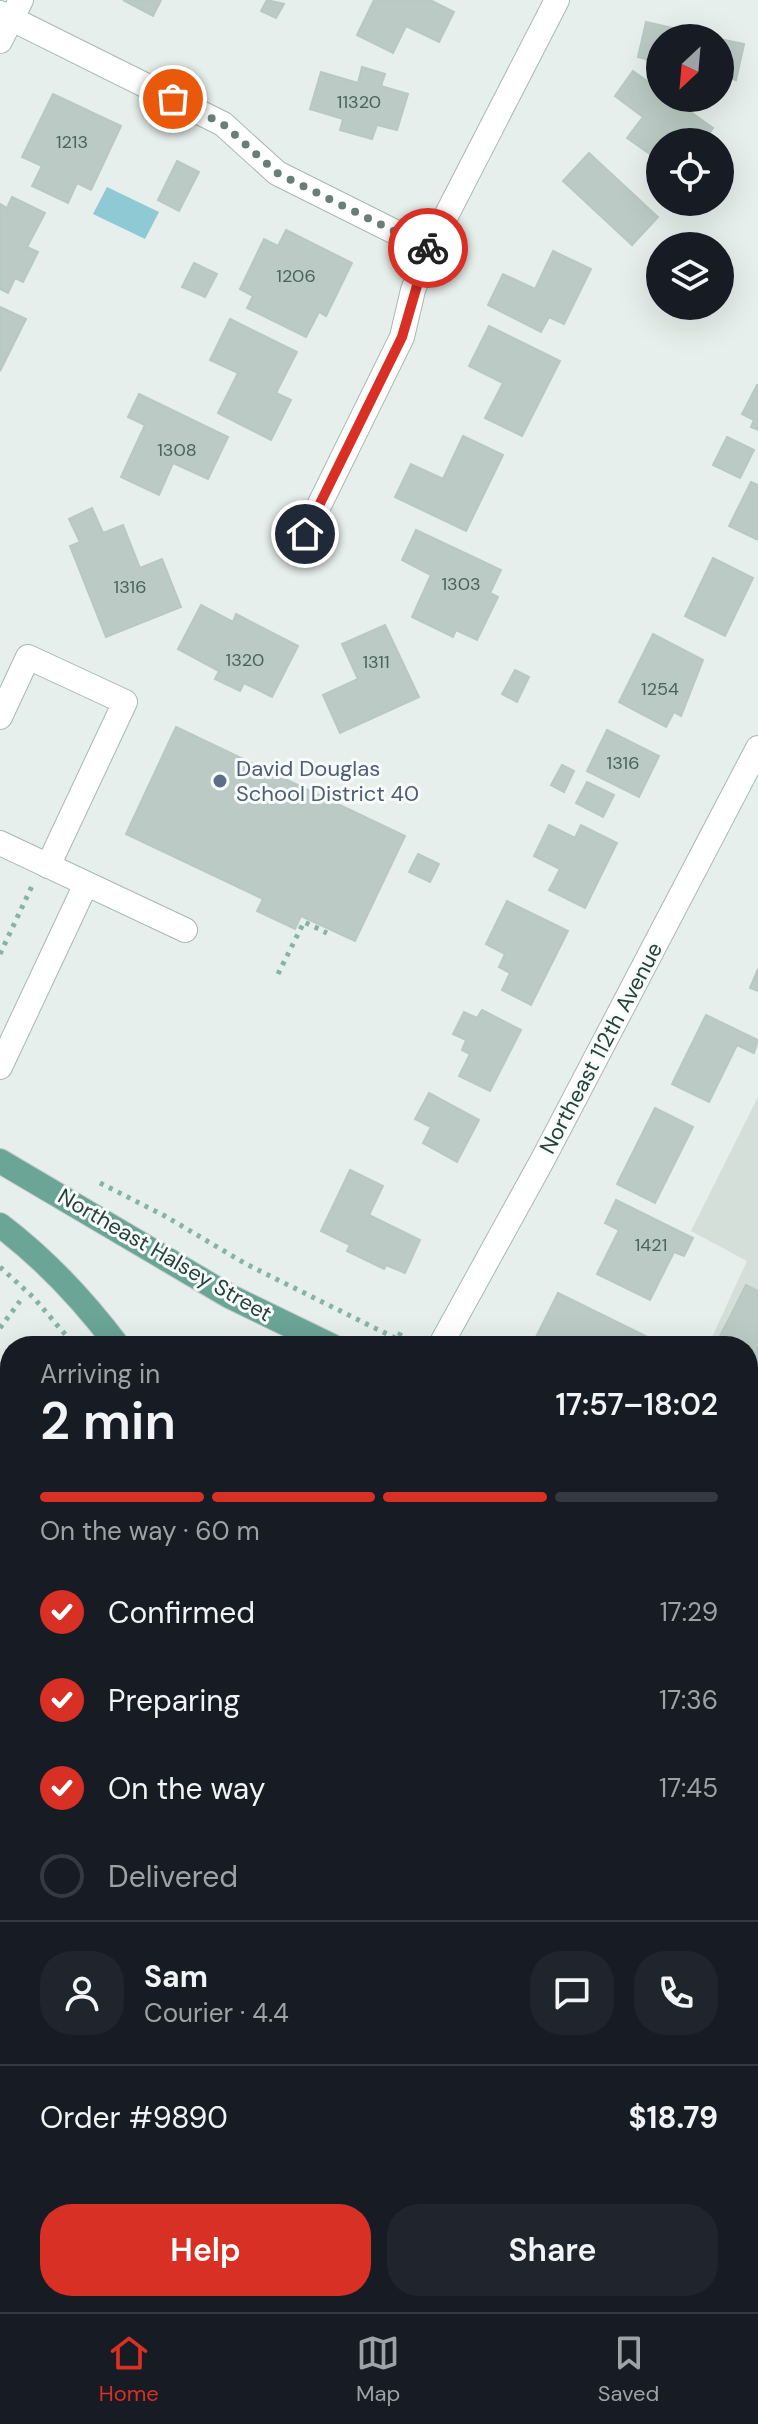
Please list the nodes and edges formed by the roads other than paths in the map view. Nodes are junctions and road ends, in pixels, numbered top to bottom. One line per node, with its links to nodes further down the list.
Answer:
1 (557, 0): 4 (street)
2 (11, 11): 3 (street); 4 (street)
3 (0, 41)
4 (429, 249): 5 (street)
5 (305, 534)
6 (0, 717): 9 (street)
7 (758, 748): 17 (street, Northeast 112th Avenue)
8 (0, 843): 9 (street)
9 (41, 875): 10 (street)
10 (86, 884): 11 (street); 12 (street)
11 (185, 930)
12 (0, 1067)
13 (0, 1161): 16 (main road, Northeast Halsey Street)
14 (0, 1225): 15 (main road)
15 (105, 1336)
16 (311, 1336)
17 (446, 1336)

